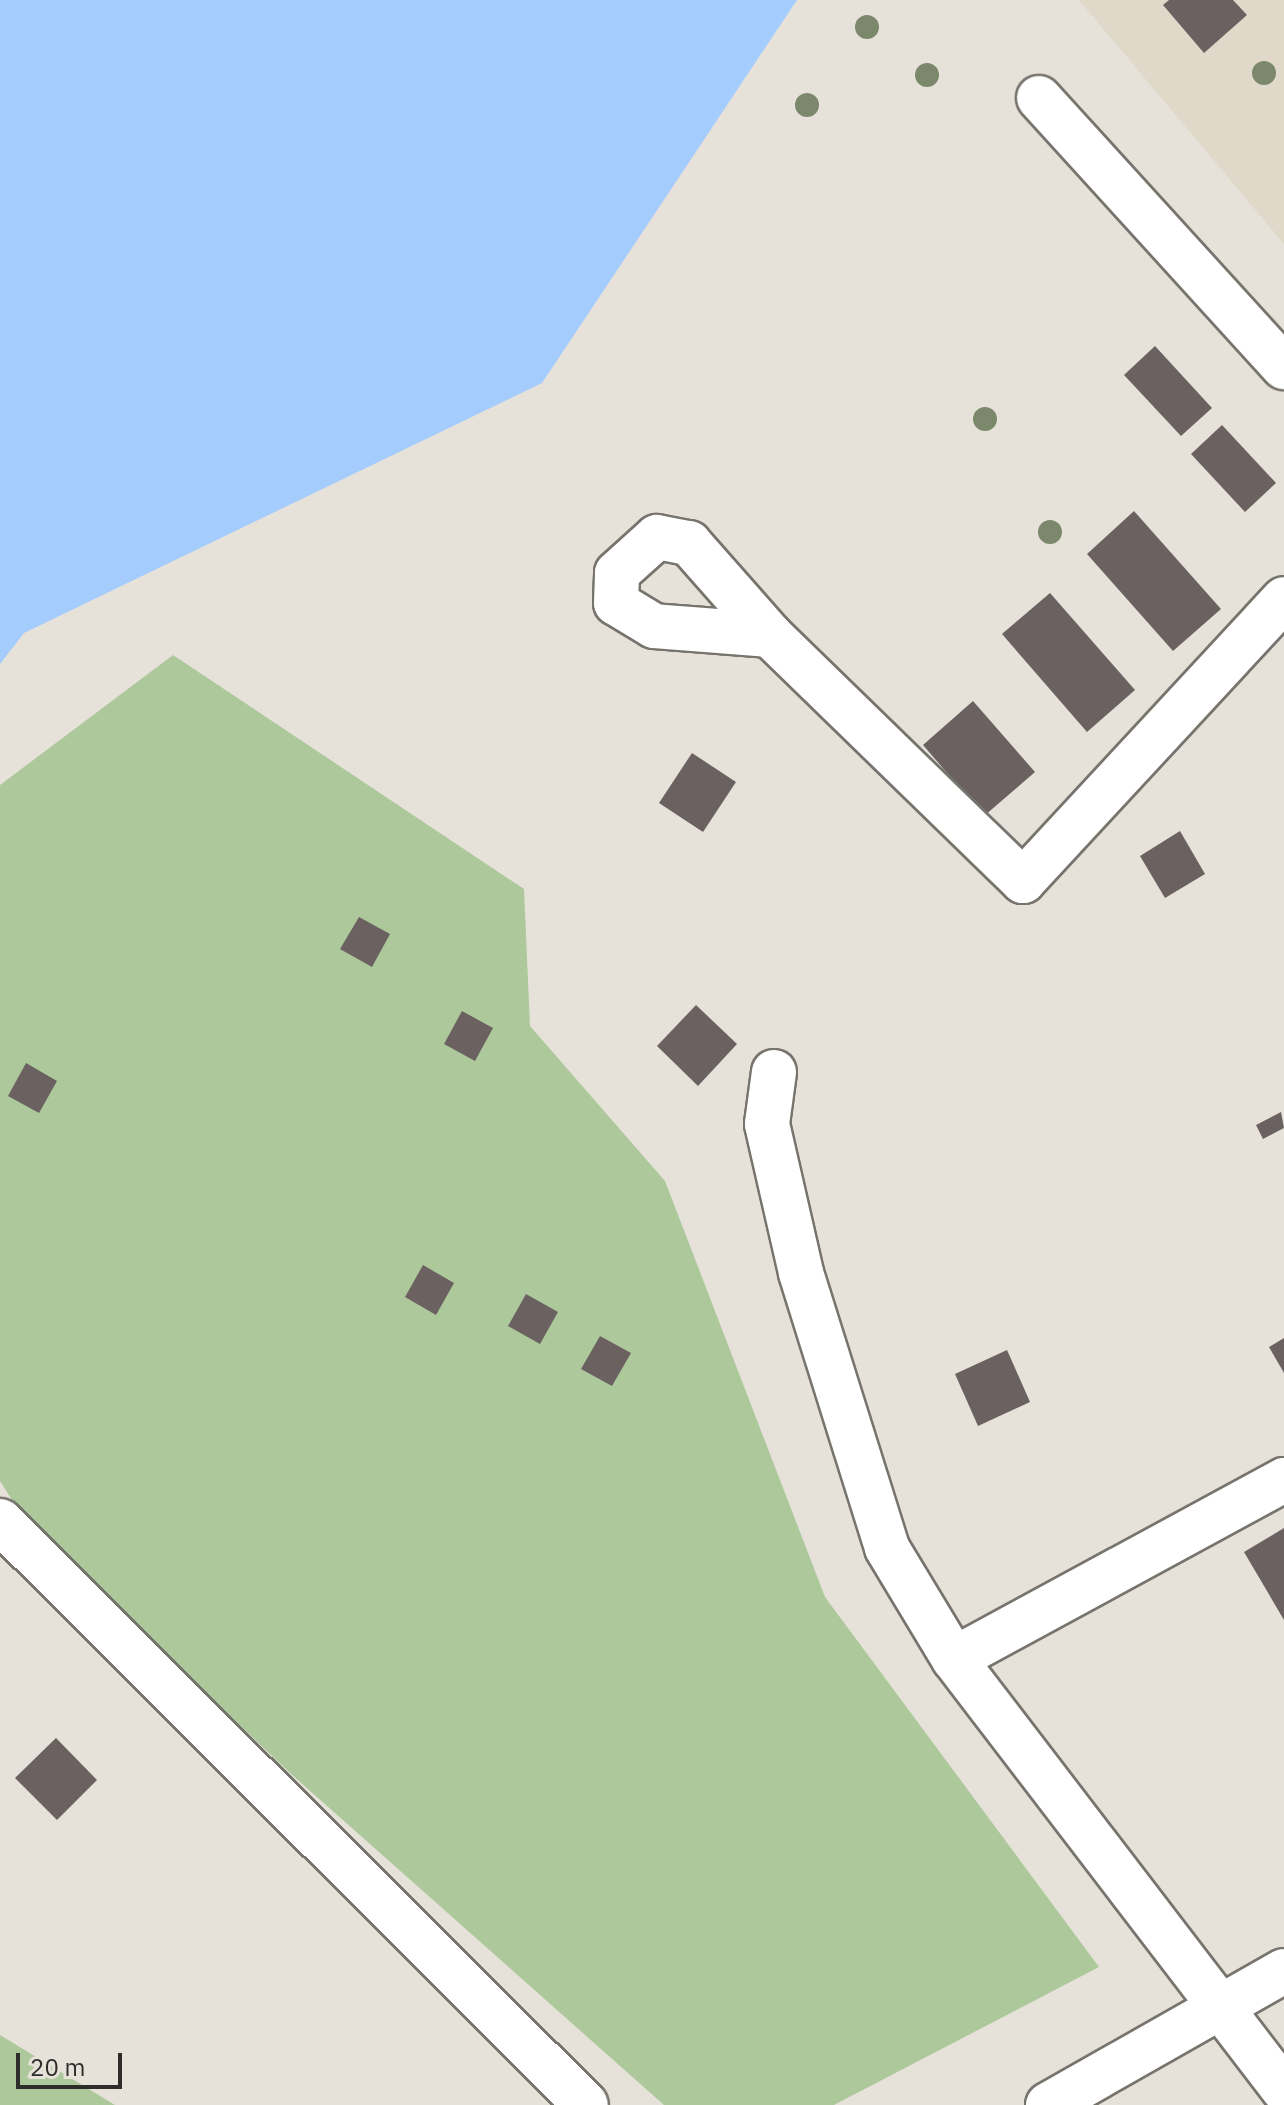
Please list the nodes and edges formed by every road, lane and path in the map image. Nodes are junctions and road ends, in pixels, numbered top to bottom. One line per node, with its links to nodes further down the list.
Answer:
1 (1039, 98): 2 (street)
2 (1284, 367)
3 (1284, 599): 4 (street)
4 (770, 635)
5 (774, 1072): 8 (street)
6 (1284, 1480): 8 (street)
7 (0, 1521): 12 (street)
8 (954, 1659): 10 (street)
9 (1284, 1971): 10 (street)
10 (1223, 2009): 11 (street); 13 (street)
11 (1284, 2090)
12 (586, 2105)
13 (1048, 2105)

